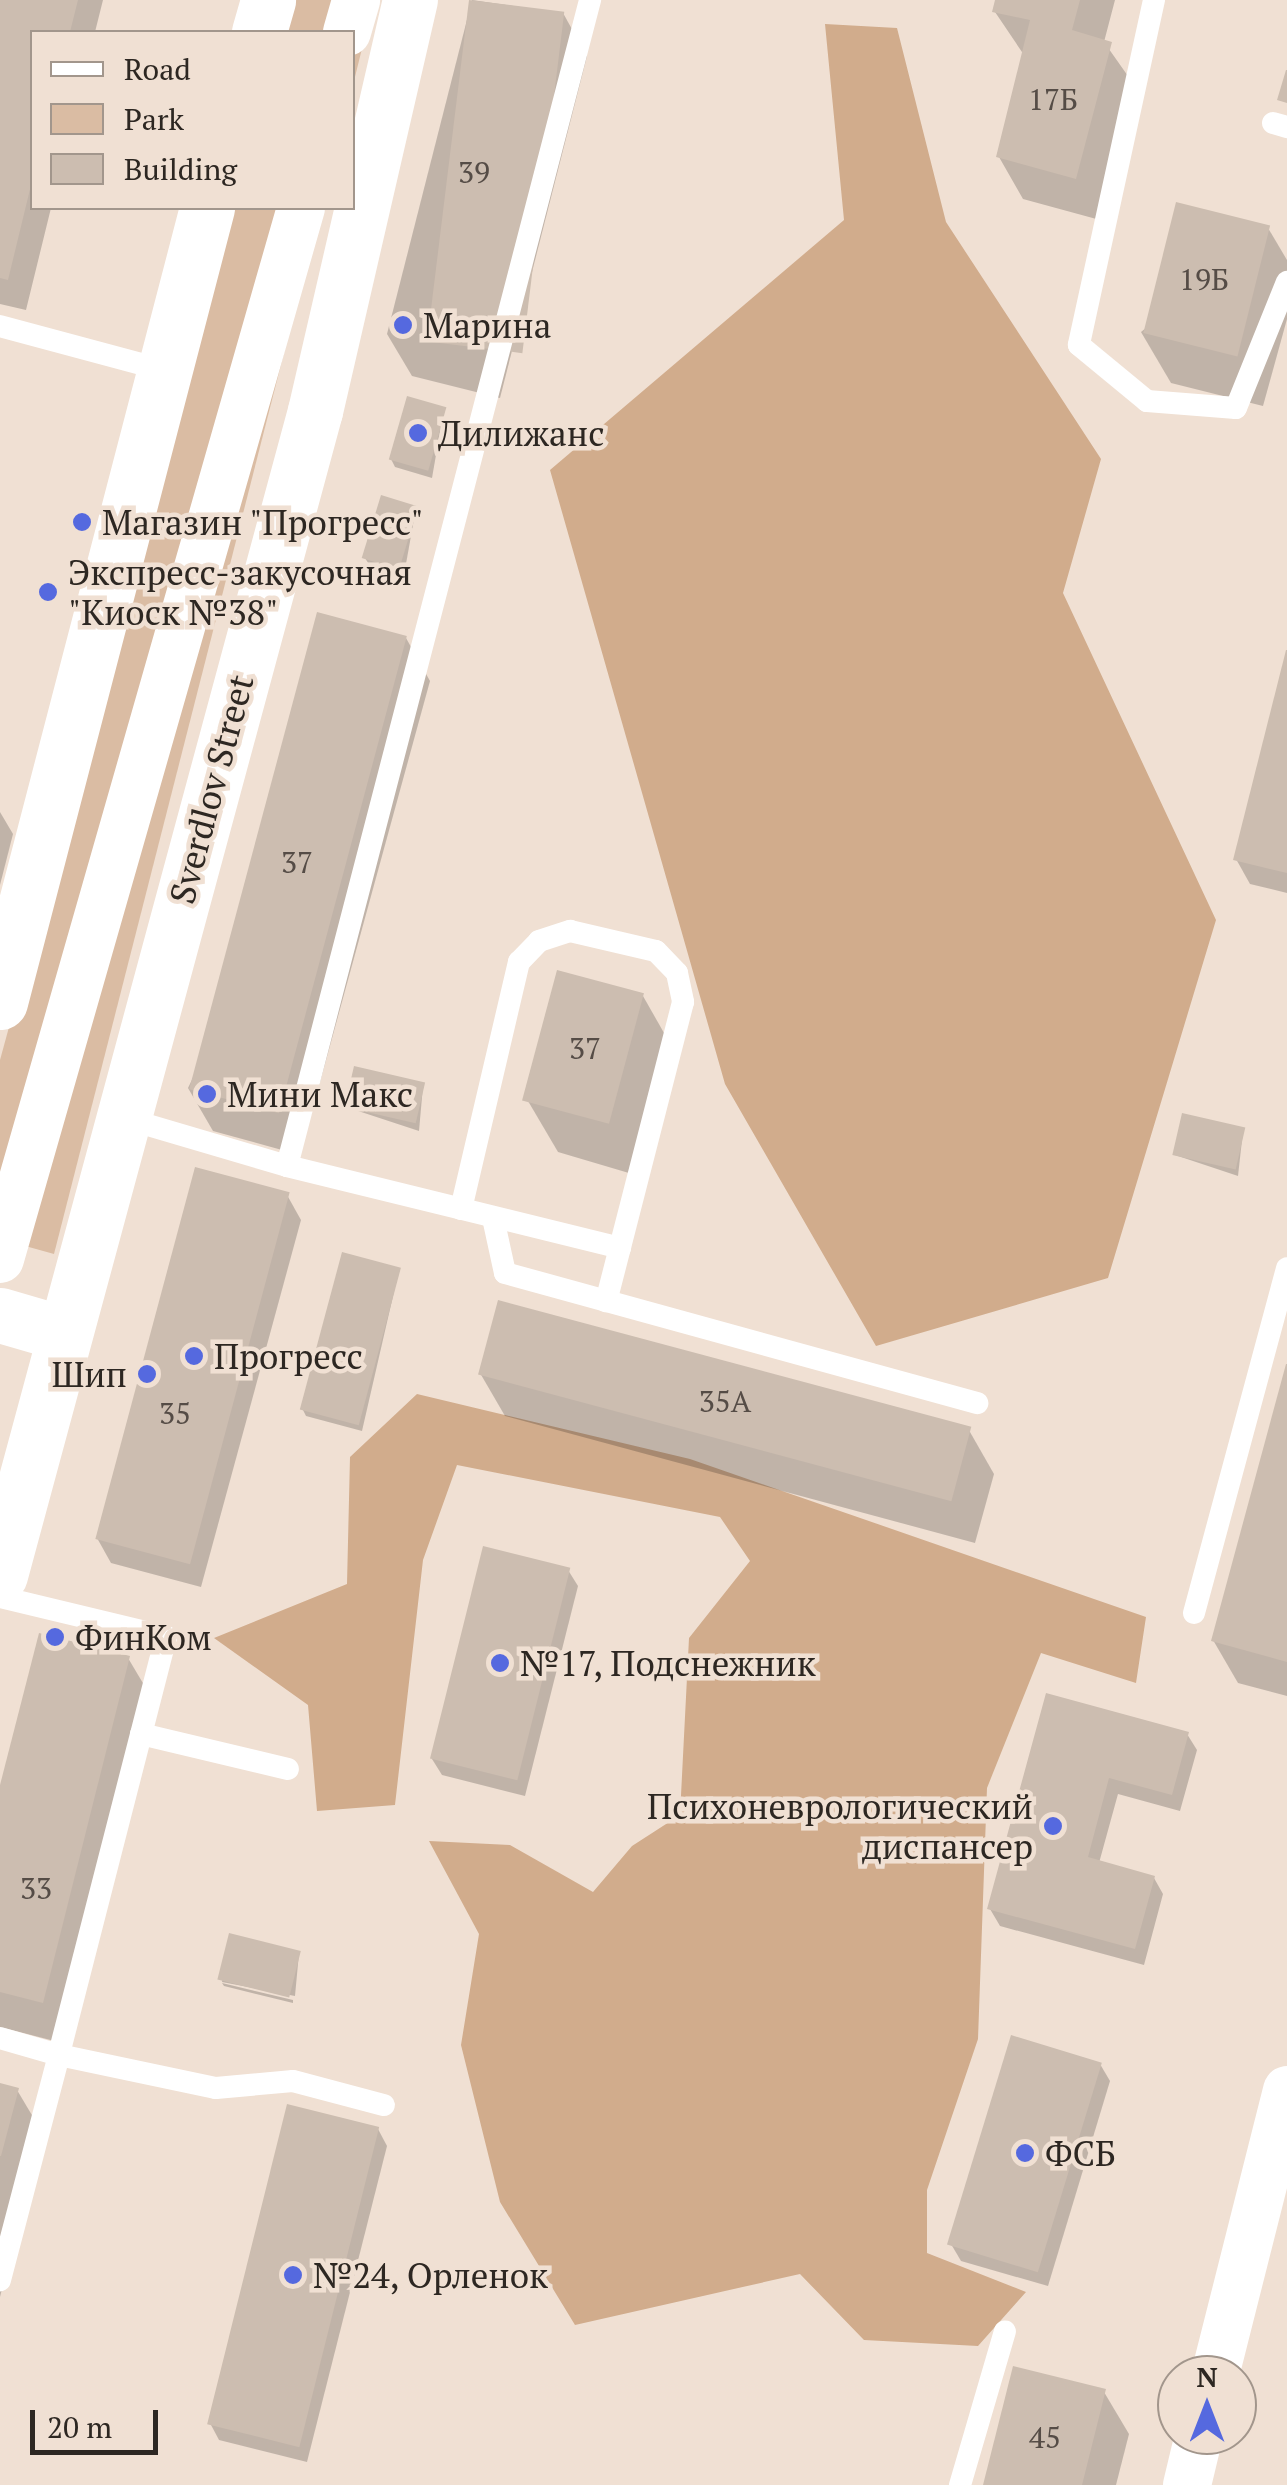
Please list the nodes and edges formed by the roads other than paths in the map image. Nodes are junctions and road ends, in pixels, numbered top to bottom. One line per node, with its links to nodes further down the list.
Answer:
1 (268, 0): 6 (street)
2 (356, 0): 7 (street)
3 (410, 0): 14 (street, Sverdlov Street)
4 (590, 0): 15 (lane)
5 (1154, 0): 10 (lane)
6 (260, 30)
7 (348, 30)
8 (205, 210): 12 (street)
9 (300, 210): 19 (street)
10 (1287, 282)
11 (0, 326): 12 (lane)
12 (159, 369): 13 (street)
13 (0, 1002)
14 (121, 1117): 15 (lane); 23 (street, Sverdlov Street)
15 (288, 1166): 16 (lane)
16 (460, 1210): 17 (lane); 18 (lane)
17 (493, 1218): 18 (lane); 21 (lane)
18 (620, 1248): 21 (lane)
19 (0, 1259)
20 (1287, 1268): 27 (lane)
21 (606, 1301): 24 (lane)
22 (0, 1314): 23 (street)
23 (62, 1334): 25 (street, Sverdlov Street)
24 (977, 1403)
25 (0, 1575)
26 (0, 1597): 28 (lane)
27 (1194, 1614)
28 (141, 1734): 29 (lane); 31 (lane)
29 (288, 1769)
30 (0, 2038): 31 (lane)
31 (59, 2055): 33 (lane); 34 (lane)
32 (1287, 2090): 36 (street)
33 (384, 2105)
34 (0, 2280)
35 (1005, 2331): 38 (lane)
36 (1220, 2355)
37 (1195, 2455): 39 (street)
38 (960, 2485)
39 (1187, 2485)

